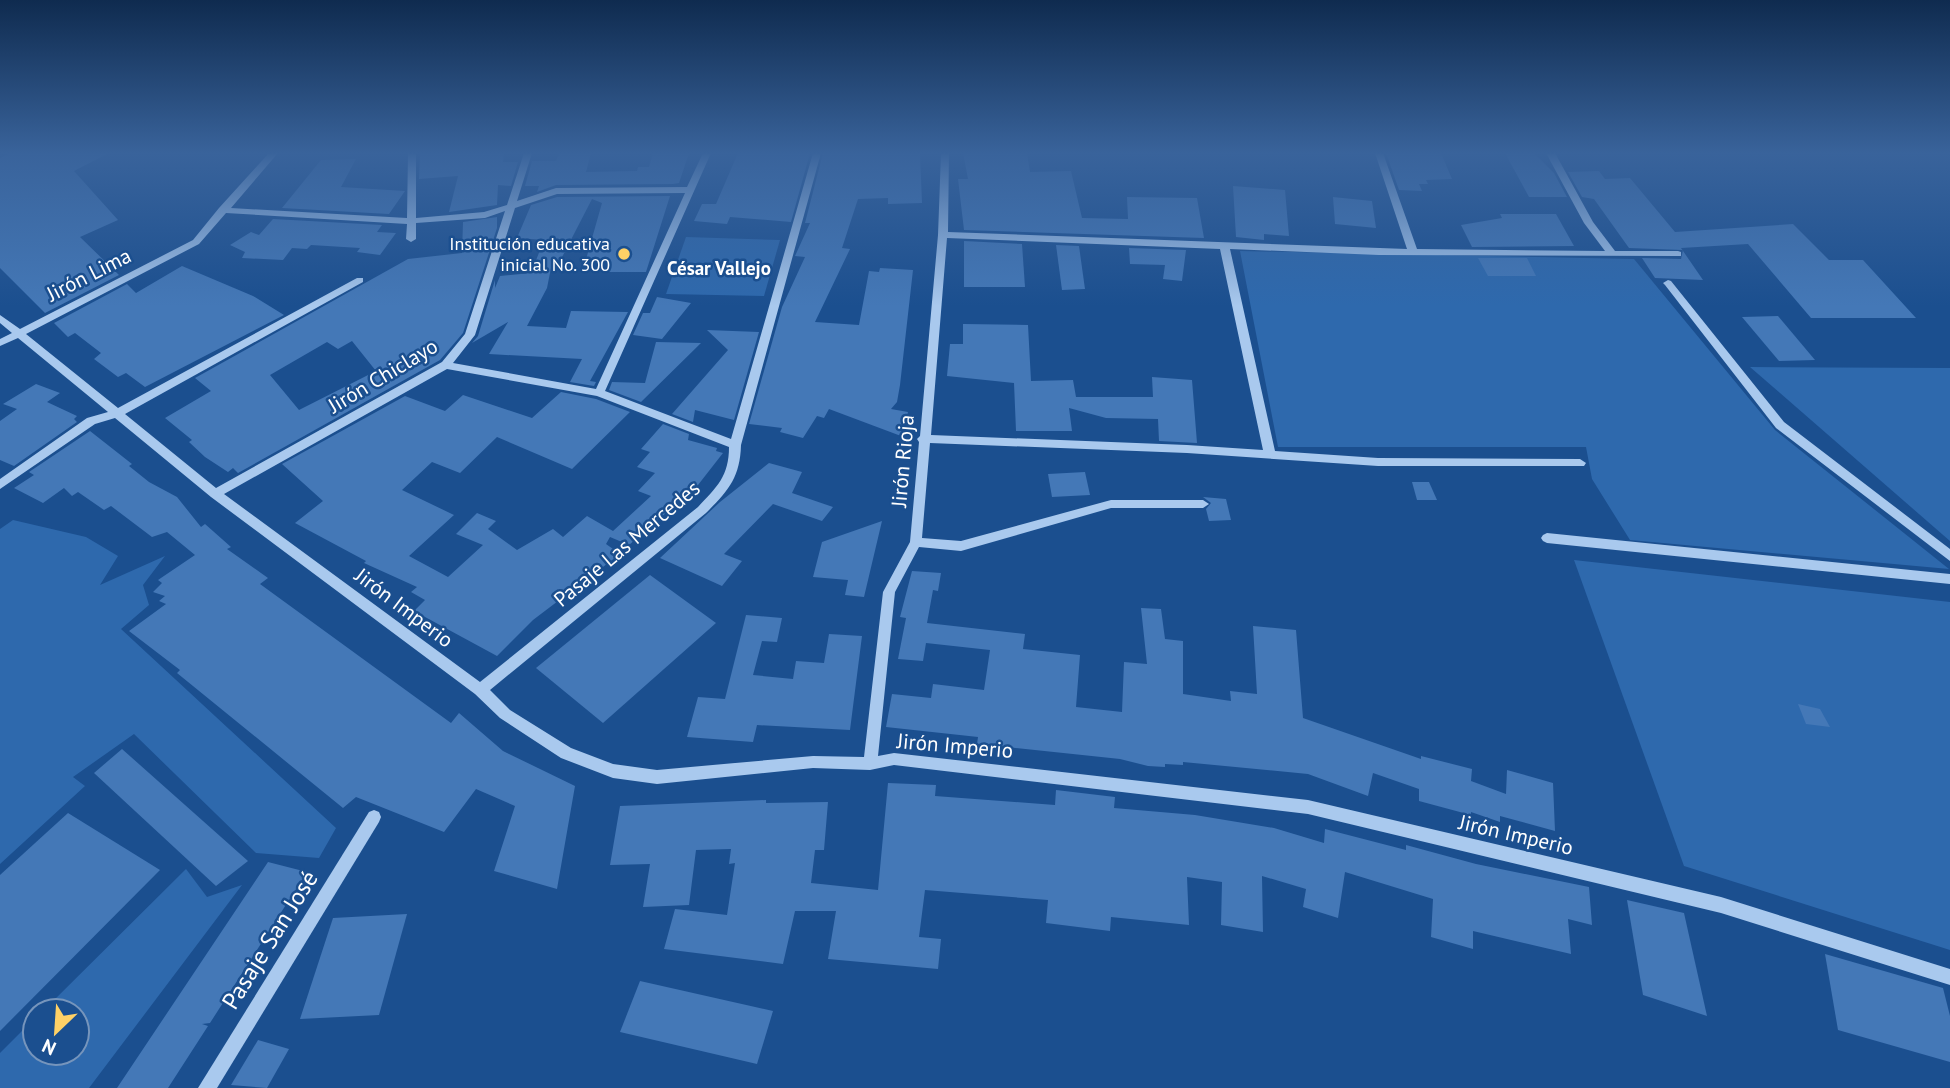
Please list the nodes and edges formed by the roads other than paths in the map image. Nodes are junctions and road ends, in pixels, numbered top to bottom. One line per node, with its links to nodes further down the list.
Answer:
1 (228, 204): 10 (street)
2 (411, 204): 11 (street)
3 (519, 204): 9 (street)
4 (686, 204): 25 (street)
5 (803, 204): 28 (street, Pasaje Las Mercedes)
6 (944, 204): 12 (street, Jirón Rioja)
7 (1396, 204): 16 (street)
8 (1578, 204): 17 (street)
9 (512, 206): 11 (street); 24 (street, Jirón Chiclayo)
10 (222, 210): 11 (street); 14 (street)
11 (411, 221): 13 (street)
12 (943, 234): 15 (street); 27 (street, Jirón Rioja)
13 (411, 239)
14 (196, 242): 22 (street, Jirón Lima)
15 (1224, 245): 16 (street); 29 (street)
16 (1413, 252): 17 (street)
17 (1611, 252): 18 (street)
18 (1678, 254)
19 (360, 279): 26 (street)
20 (1668, 283): 36 (street)
21 (0, 318): 22 (street, Jirón Imperio)
22 (18, 334): 23 (street, Jirón Lima); 26 (street, Jirón Imperio)
23 (0, 343)
24 (446, 365): 25 (street); 32 (street, Jirón Chiclayo)
25 (599, 393): 28 (street)
26 (118, 413): 31 (street); 32 (street, Jirón Imperio)
27 (923, 439): 29 (street); 35 (street, Jirón Rioja)
28 (735, 445): 38 (street, Pasaje Las Mercedes)
29 (1270, 454): 30 (street)
30 (1580, 463)
31 (0, 485)
32 (215, 494): 38 (street, Jirón Imperio)
33 (1203, 504): 35 (street)
34 (1547, 538): 37 (street)
35 (916, 542): 39 (street, Jirón Rioja)
36 (1950, 555)
37 (1950, 579)
38 (480, 690): 39 (street, Jirón Imperio)
39 (870, 764): 41 (street, Jirón Imperio)
40 (374, 817): 42 (street, Pasaje San José)
41 (1950, 977)
42 (206, 1088)

